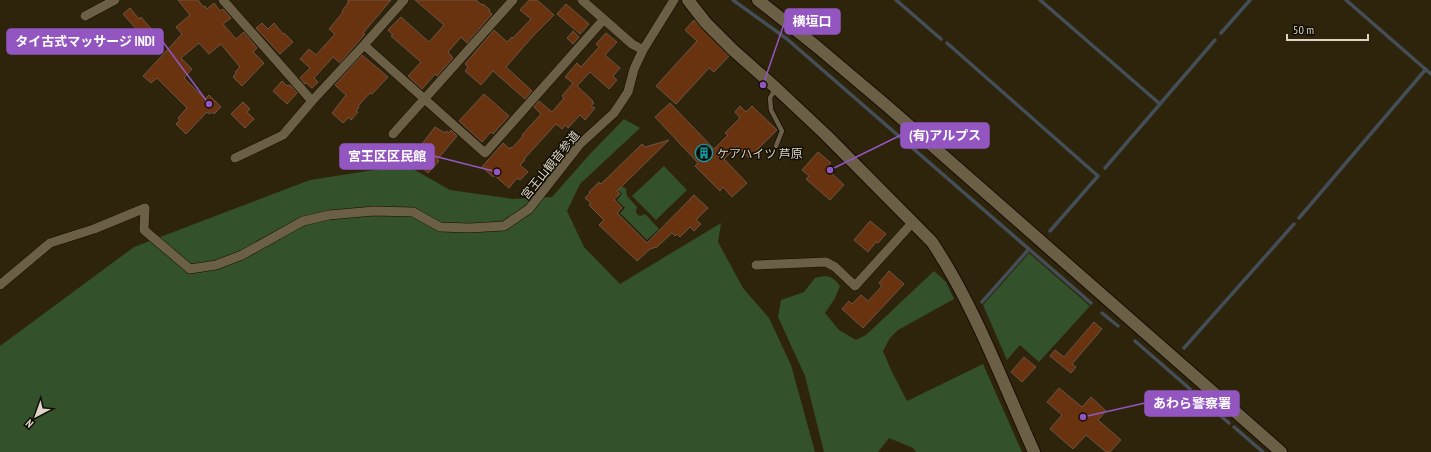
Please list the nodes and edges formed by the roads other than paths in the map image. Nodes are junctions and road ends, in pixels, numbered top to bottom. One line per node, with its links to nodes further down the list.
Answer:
1 (115, 0): 9 (street)
2 (223, 0): 15 (street)
3 (404, 0): 11 (street)
4 (513, 0): 14 (street)
5 (582, 0): 10 (street)
6 (674, 0): 12 (street, 宮王山観音参道)
7 (688, 0): 13 (street)
8 (758, 0): 23 (street)
9 (85, 16)
10 (604, 19): 12 (street); 14 (street)
11 (364, 46): 14 (street); 15 (street)
12 (643, 50): 21 (street, 宮王山観音参道)
13 (776, 88): 17 (lane); 19 (street)
14 (424, 99): 16 (street)
15 (312, 101): 18 (street)
16 (393, 134)
17 (776, 146)
18 (235, 158)
19 (913, 222): 20 (street); 22 (street)
20 (756, 265)
21 (0, 285)
22 (1034, 452)
23 (1281, 452)

